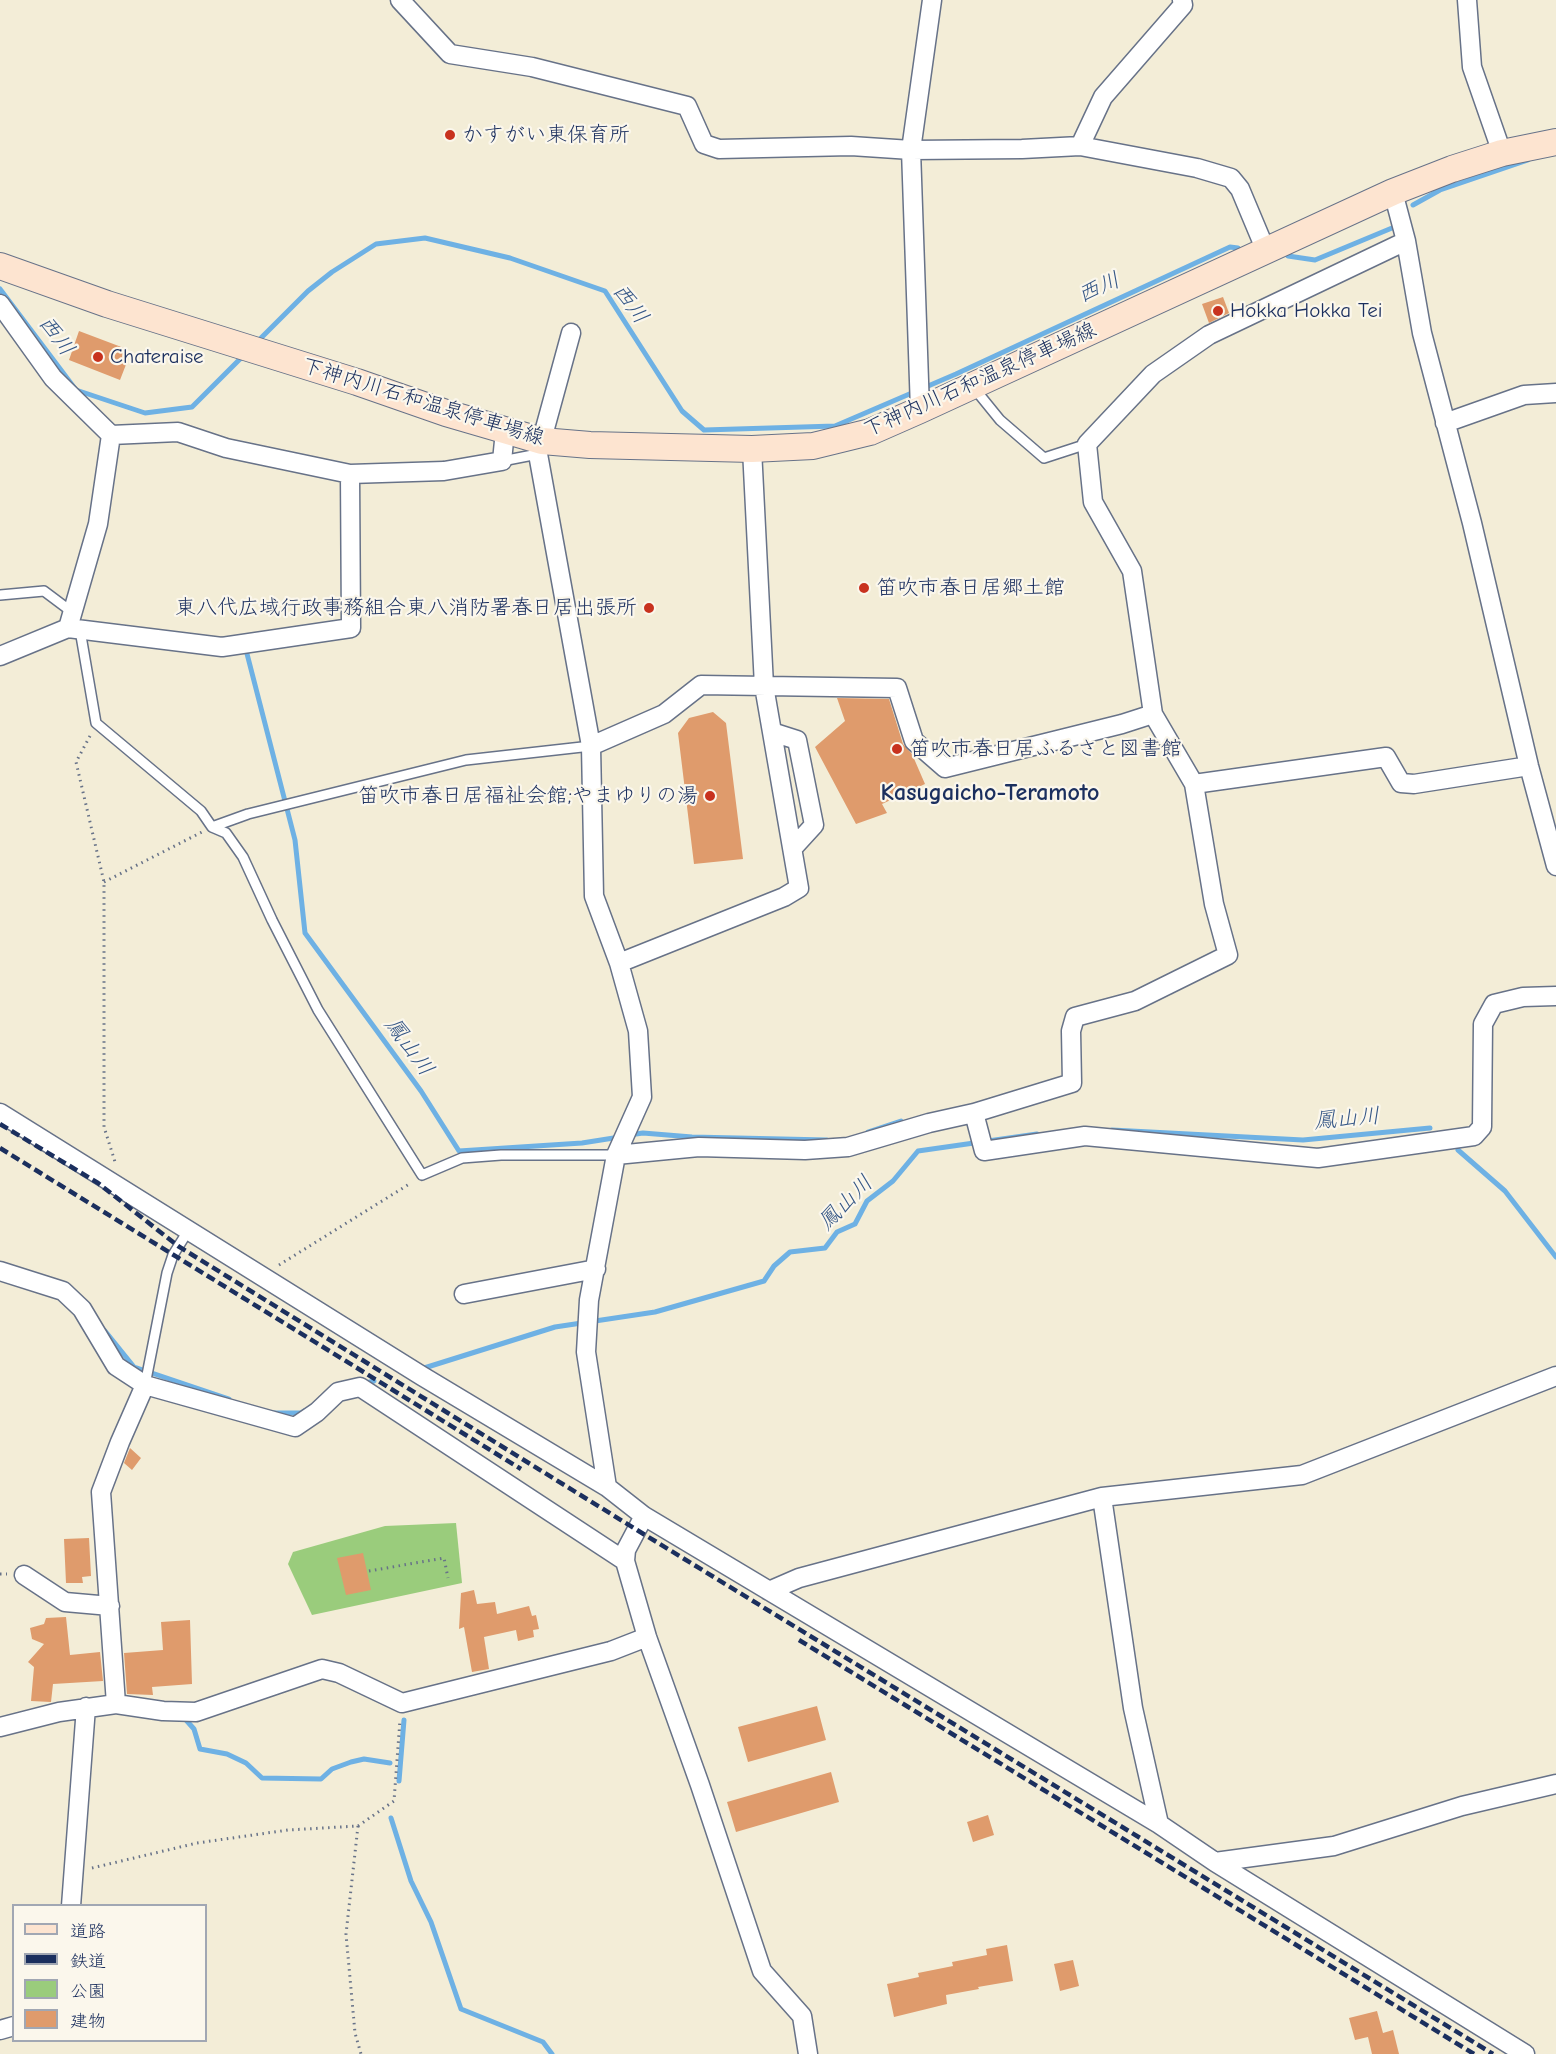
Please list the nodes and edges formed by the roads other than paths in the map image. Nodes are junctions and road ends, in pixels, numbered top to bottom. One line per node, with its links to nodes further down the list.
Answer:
1 (400, 0): 7 (street)
2 (932, 0): 7 (street)
3 (1182, 0): 6 (street)
4 (1467, 0): 8 (street)
5 (1556, 142): 8 (main road, 下神内川石和温泉停車場線)
6 (1080, 146): 7 (street); 11 (street)
7 (911, 150): 17 (street)
8 (1502, 153): 9 (main road, 下神内川石和温泉停車場線)
9 (1393, 192): 10 (street); 11 (main road, 下神内川石和温泉停車場線)
10 (1406, 241): 18 (street); 21 (street)
11 (1266, 251): 15 (main road, 下神内川石和温泉停車場線)
12 (0, 266): 19 (main road, 下神内川石和温泉停車場線)
13 (0, 304): 20 (street)
14 (571, 333): 22 (street)
15 (972, 385): 17 (main road, 下神内川石和温泉停車場線); 21 (lane)
16 (1556, 393): 18 (street)
17 (920, 407): 23 (main road, 下神内川石和温泉停車場線)
18 (1445, 423): 32 (street)
19 (505, 431): 22 (main road, 下神内川石和温泉停車場線); 24 (street)
20 (111, 435): 25 (street); 27 (street)
21 (1087, 444): 30 (street)
22 (540, 448): 23 (main road, 下神内川石和温泉停車場線); 24 (lane); 31 (street)
23 (752, 449): 29 (street)
24 (502, 461): 25 (street)
25 (350, 474): 27 (street)
26 (0, 595): 27 (lane)
27 (73, 623): 28 (street); 34 (lane)
28 (0, 656)
29 (764, 686): 30 (street); 31 (street); 36 (street)
30 (1153, 714): 33 (street)
31 (591, 746): 34 (lane); 36 (street)
32 (1529, 766): 33 (street); 35 (street)
33 (1194, 784): 39 (street)
34 (212, 827): 40 (lane)
35 (1556, 866)
36 (619, 963): 40 (street)
37 (1556, 996): 39 (street)
38 (0, 1113): 41 (street)
39 (975, 1119): 40 (street)
40 (616, 1155): 42 (street)
41 (188, 1231): 46 (lane); 47 (street)
42 (596, 1269): 44 (street); 47 (street)
43 (0, 1271): 46 (street)
44 (464, 1294)
45 (1556, 1377): 48 (street)
46 (145, 1385): 50 (street); 53 (street)
47 (607, 1487): 49 (street)
48 (1102, 1497): 52 (street); 59 (street)
49 (645, 1516): 50 (street); 52 (street)
50 (626, 1556): 54 (street)
51 (24, 1575): 53 (street)
52 (769, 1591): 59 (street)
53 (110, 1606): 55 (street)
54 (647, 1637): 55 (street); 62 (street)
55 (116, 1704): 56 (street)
56 (86, 1707): 57 (street); 61 (street)
57 (0, 1727)
58 (1556, 1784): 60 (street)
59 (1159, 1824): 60 (street)
60 (1215, 1862): 63 (street)
61 (71, 1904)
62 (808, 2054)
63 (1525, 2054)

